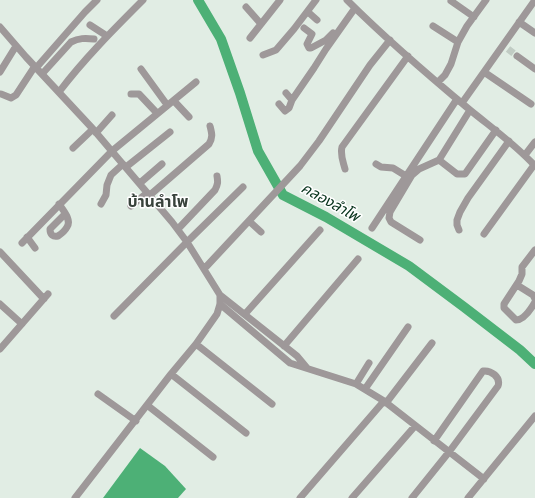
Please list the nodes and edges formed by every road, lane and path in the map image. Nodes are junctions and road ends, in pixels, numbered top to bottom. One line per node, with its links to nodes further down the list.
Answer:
1 (97, 0): 32 (street)
2 (143, 0): 22 (street)
3 (280, 0): 15 (street)
4 (316, 0): 11 (street)
5 (347, 0): 10 (street)
6 (486, 0): 12 (street)
7 (535, 0): 14 (street)
8 (451, 1): 12 (street)
9 (246, 7): 15 (street)
10 (354, 7): 25 (street); 26 (street); 45 (street)
11 (308, 12): 13 (street); 29 (street)
12 (474, 17): 27 (street)
13 (317, 20)
14 (519, 22): 20 (street); 36 (street)
15 (261, 24): 23 (street)
16 (90, 25): 22 (street)
17 (433, 26): 27 (street)
18 (0, 27): 28 (street)
19 (304, 28): 21 (street)
20 (535, 33)
21 (312, 34): 26 (street); 26 (street)
22 (107, 36): 41 (street)
23 (250, 38)
24 (94, 39): 37 (street)
25 (390, 40): 30 (street); 79 (street)
26 (322, 42)
27 (458, 42): 39 (street)
28 (16, 46): 32 (street); 35 (street)
29 (263, 55)
30 (408, 56): 39 (street); 69 (street)
31 (517, 56): 34 (street)
32 (36, 67): 37 (street); 43 (street)
33 (141, 69): 48 (street)
34 (535, 69)
35 (0, 72)
36 (484, 72): 47 (street); 50 (street)
37 (42, 74): 41 (street)
38 (196, 82): 46 (street)
39 (438, 82): 47 (street)
40 (180, 90): 48 (street)
41 (59, 92): 57 (street)
42 (286, 93): 45 (street)
43 (2, 94)
44 (131, 94): 52 (street)
45 (292, 100): 49 (street)
46 (174, 101): 54 (street); 62 (street)
47 (460, 101): 51 (street); 71 (street)
48 (165, 102): 52 (street)
49 (279, 104)
50 (530, 104)
51 (470, 110): 56 (street); 64 (street)
52 (155, 111): 62 (street)
53 (112, 114): 57 (street)
54 (189, 117)
55 (210, 126): 74 (street)
56 (496, 130): 59 (street); 64 (street)
57 (94, 131): 61 (street); 62 (street)
58 (170, 132): 67 (street)
59 (509, 141): 63 (street); 83 (street)
60 (535, 142): 63 (street)
61 (73, 148)
62 (111, 150): 67 (street); 75 (street)
63 (525, 155): 68 (street)
64 (439, 160): 87 (street)
65 (162, 164): 72 (street)
66 (376, 164): 71 (street)
67 (125, 166): 72 (street); 76 (street)
68 (535, 166): 85 (street)
69 (345, 169)
70 (216, 176): 81 (street)
71 (406, 176): 80 (street)
72 (140, 183): 74 (street)
73 (243, 188): 88 (street)
74 (148, 194): 77 (street); 81 (street)
75 (59, 204): 78 (street); 86 (street)
76 (101, 204)
77 (131, 206)
78 (65, 214)
79 (249, 221): 84 (street); 94 (street)
80 (372, 228)
81 (178, 229): 88 (street)
82 (320, 230): 101 (street)
83 (459, 230)
84 (261, 232)
85 (484, 234)
86 (27, 237): 89 (street); 90 (street)
87 (420, 240)
88 (187, 242): 94 (street); 102 (street)
89 (22, 243)
90 (35, 248)
91 (535, 250): 95 (street)
92 (0, 252): 103 (street)
93 (358, 259): 107 (street)
94 (204, 269): 96 (street)
95 (517, 285): 97 (street); 98 (street)
96 (220, 295): 100 (street); 101 (street)
97 (535, 298)
98 (535, 302)
99 (0, 304): 103 (street)
100 (220, 304): 106 (street); 110 (street)
101 (246, 314): 107 (street)
102 (114, 316)
103 (22, 324): 108 (street)
104 (408, 327): 113 (street)
105 (432, 343): 115 (street)
106 (196, 344): 111 (street); 116 (street)
107 (284, 346): 110 (street)
108 (0, 349)
109 (369, 363): 112 (street)
110 (307, 369): 112 (street)
111 (171, 374): 117 (street); 121 (street)
112 (356, 384): 113 (street)
113 (365, 389): 115 (street)
114 (98, 394): 119 (street)
115 (385, 402): 120 (street); 127 (street)
116 (272, 404)
117 (148, 405): 119 (street); 124 (street)
118 (535, 416): 125 (street)
119 (136, 421): 126 (street)
120 (415, 426): 122 (street); 128 (street)
121 (246, 433)
122 (434, 441): 123 (street); 123 (street)
123 (449, 452): 125 (street); 129 (street)
124 (213, 457)
125 (484, 479): 130 (street)
126 (75, 498)
127 (300, 498)
128 (352, 498)
129 (412, 498)
130 (468, 498)

